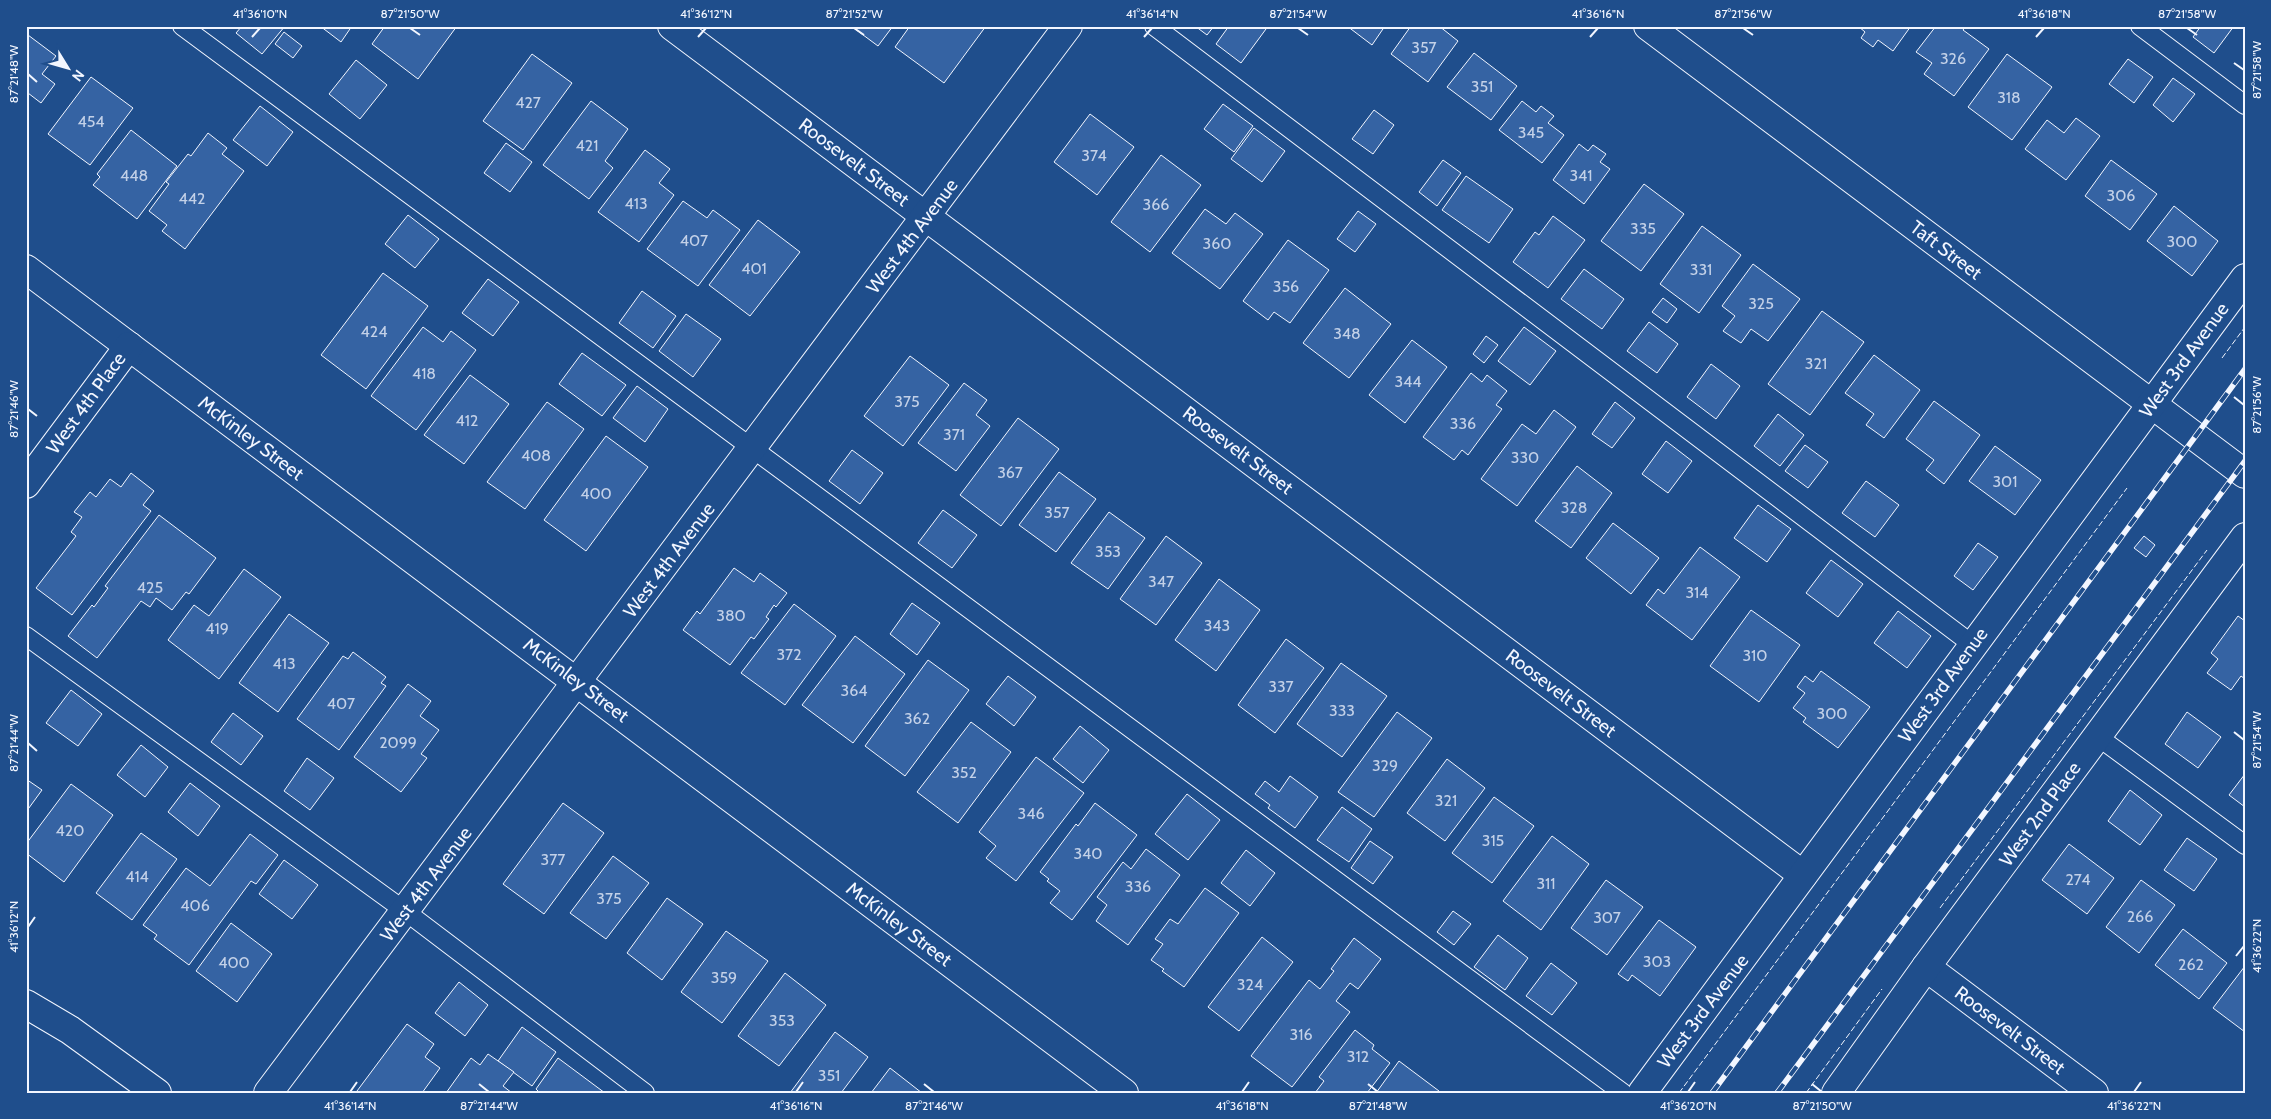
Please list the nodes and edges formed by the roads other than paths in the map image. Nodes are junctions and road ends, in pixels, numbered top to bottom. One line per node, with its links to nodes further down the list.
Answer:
1 (182, 26): 13 (lane)
2 (672, 26): 8 (street, Roosevelt Street)
3 (1068, 26): 8 (street, West 4th Avenue)
4 (1154, 26): 18 (lane)
5 (1648, 26): 12 (street, Taft Street)
6 (2140, 26): 7 (lane)
7 (2245, 105)
8 (927, 217): 13 (street, West 4th Avenue); 22 (street, Roosevelt Street)
9 (26, 269): 11 (street, McKinley Street)
10 (2245, 278): 12 (street, West 3rd Avenue)
11 (128, 346): 15 (street, West 4th Place); 19 (street, McKinley Street)
12 (2152, 404): 14 (street, Taft Street); 18 (street, West 3rd Avenue)
13 (751, 449): 19 (street, West 4th Avenue); 30 (lane)
14 (2245, 474)
15 (26, 484)
16 (2245, 537): 20 (street, West 2nd Place)
17 (26, 636): 23 (lane)
18 (1973, 645): 22 (street, West 3rd Avenue)
19 (577, 682): 23 (street, West 4th Avenue); 29 (street, McKinley Street)
20 (2098, 736): 21 (lane); 24 (street, West 2nd Place)
21 (2245, 845)
22 (1803, 875): 31 (street, West 3rd Avenue)
23 (404, 911): 27 (street, West 4th Avenue); 28 (lane)
24 (1926, 967): 32 (street, West 2nd Place); 33 (street, Roosevelt Street)
25 (26, 1004): 26 (street)
26 (157, 1093)
27 (268, 1093)
28 (645, 1093)
29 (1124, 1093)
30 (1623, 1093)
31 (1642, 1093)
32 (1836, 1093)
33 (2094, 1093)

